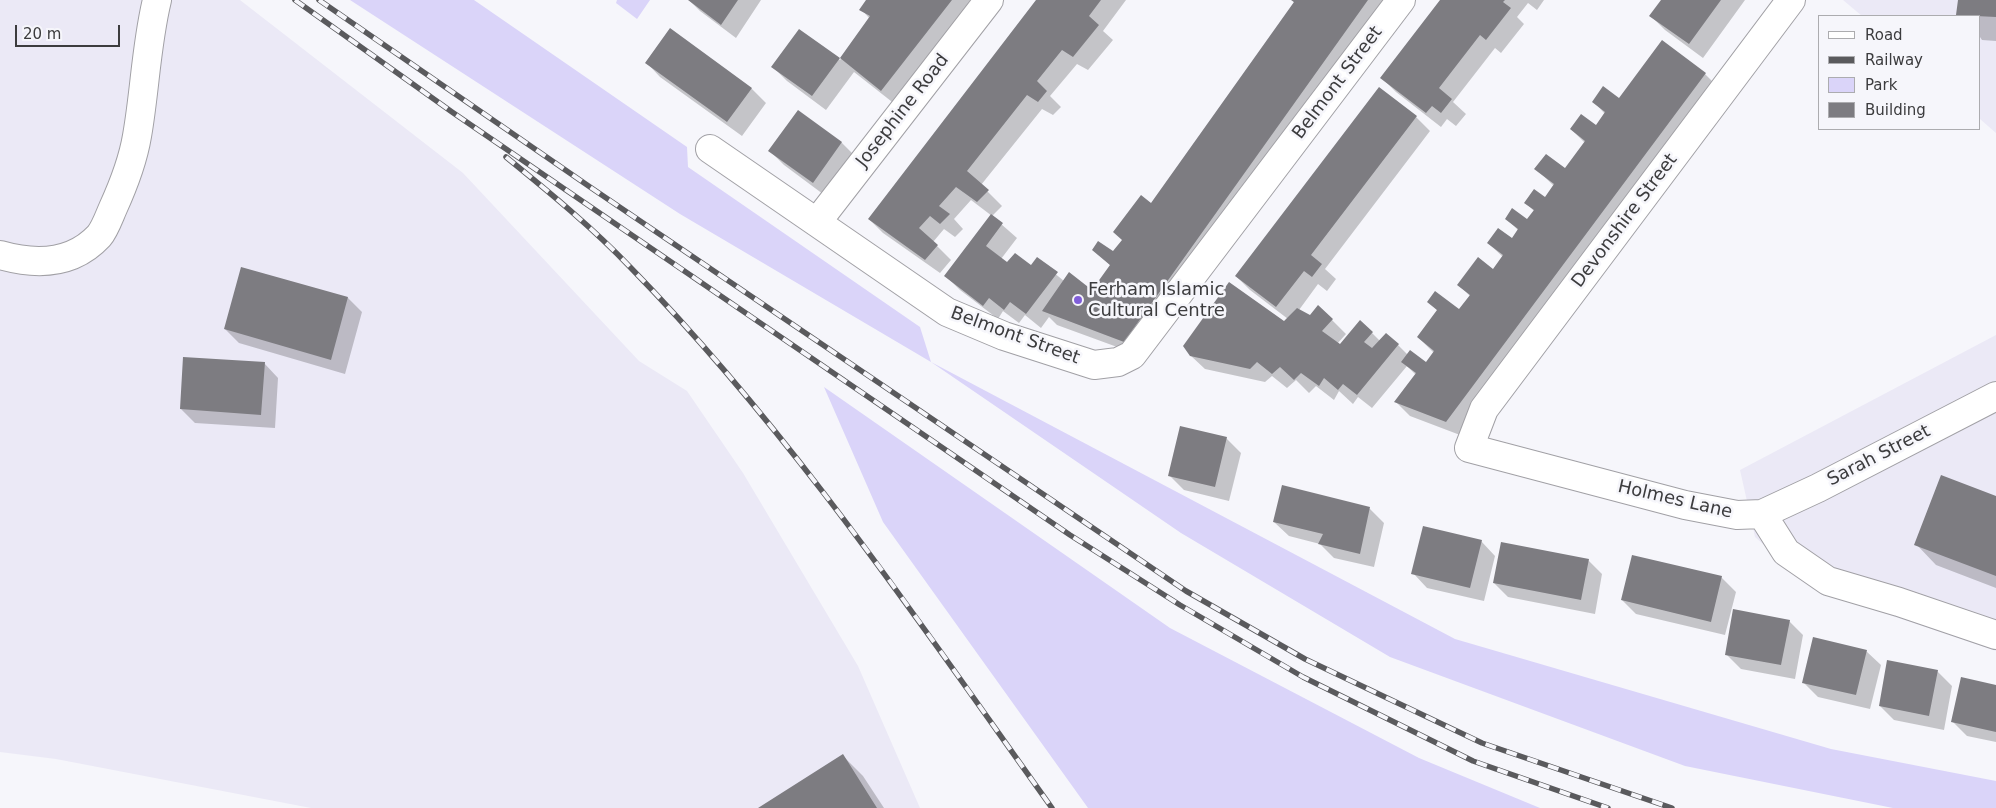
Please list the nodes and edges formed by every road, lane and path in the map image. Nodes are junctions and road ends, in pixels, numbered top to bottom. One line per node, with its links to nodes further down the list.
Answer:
1 (157, 0): 7 (street)
2 (989, 0): 6 (street, Josephine Road)
3 (1401, 0): 6 (street, Belmont Street)
4 (1791, 0): 9 (street, Devonshire Street)
5 (710, 149): 6 (street, Belmont Street)
6 (817, 222)
7 (0, 255)
8 (1996, 396): 10 (street, Sarah Street)
9 (1469, 448): 10 (street, Holmes Lane)
10 (1762, 514): 11 (street)
11 (1996, 635)

